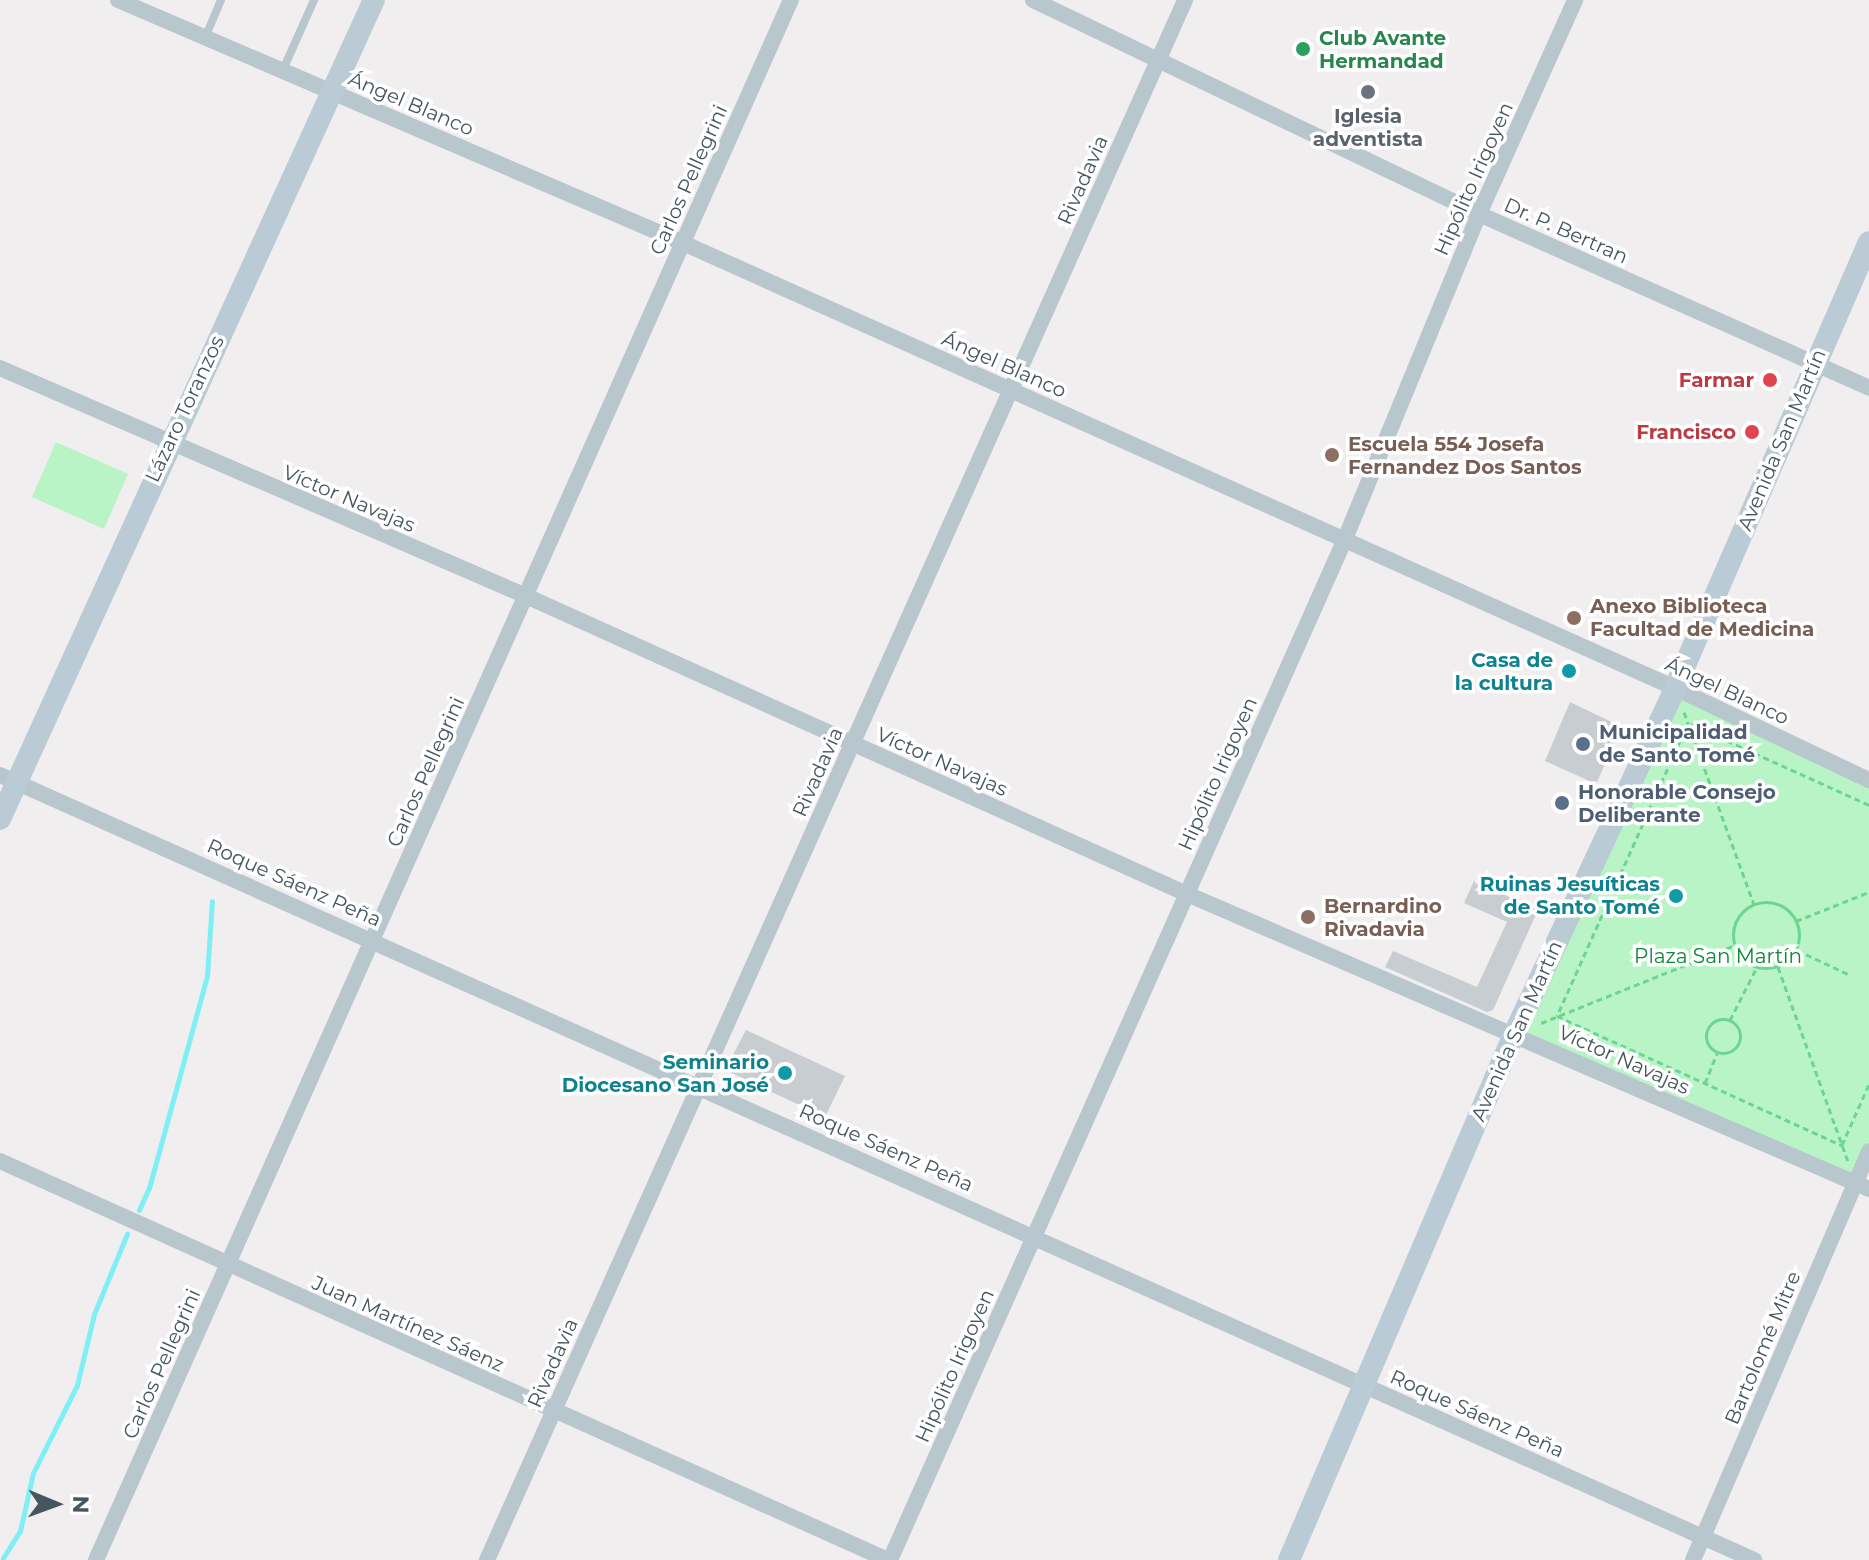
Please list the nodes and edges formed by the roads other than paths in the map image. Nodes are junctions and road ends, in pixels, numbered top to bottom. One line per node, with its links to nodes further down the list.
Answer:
1 (118, 0): 9 (street, Ángel Blanco)
2 (221, 0): 9 (lane)
3 (314, 0): 11 (lane)
4 (374, 0): 12 (main road, Lázaro Toranzos)
5 (791, 0): 15 (street, Carlos Pellegrini)
6 (1033, 0): 10 (street, Dr. P. Bertran)
7 (1185, 0): 10 (street, Rivadavia)
8 (1575, 0): 13 (street, Hipólito Irigoyen)
9 (205, 39): 11 (street, Ángel Blanco)
10 (1159, 59): 13 (street, Dr. P. Bertran); 19 (street, Rivadavia)
11 (282, 72): 12 (street, Ángel Blanco)
12 (334, 93): 15 (street, Ángel Blanco); 20 (main road, Lázaro Toranzos)
13 (1479, 214): 16 (street, Dr. P. Bertran); 21 (street, Hipólito Irigoyen)
14 (1869, 242): 16 (main road, Avenida San Martín)
15 (683, 243): 19 (street, Ángel Blanco); 22 (street, Carlos Pellegrini)
16 (1815, 363): 18 (street, Dr. P. Bertran); 23 (main road, Avenida San Martín)
17 (0, 368): 20 (street, Víctor Navajas)
18 (1869, 388)
19 (1011, 390): 21 (street, Ángel Blanco); 24 (street, Rivadavia)
20 (168, 443): 22 (street, Víctor Navajas); 25 (main road, Lázaro Toranzos)
21 (1345, 539): 23 (street, Ángel Blanco); 28 (street, Hipólito Irigoyen)
22 (526, 596): 24 (street, Víctor Navajas); 29 (street, Carlos Pellegrini)
23 (1675, 688): 26 (street, Ángel Blanco); 30 (main road, Avenida San Martín)
24 (852, 744): 28 (street, Víctor Navajas); 31 (street, Rivadavia)
25 (8, 778): 27 (main road, Lázaro Toranzos); 29 (street, Roque Sáenz Peña)
26 (1869, 780)
27 (0, 819)
28 (1187, 894): 30 (street, Víctor Navajas); 35 (street, Hipólito Irigoyen)
29 (373, 940): 31 (street, Roque Sáenz Peña); 36 (street, Carlos Pellegrini)
30 (1514, 1034): 34 (street, Víctor Navajas); 37 (main road, Avenida San Martín)
31 (699, 1087): 35 (street, Roque Sáenz Peña); 38 (street, Rivadavia)
32 (1869, 1151): 34 (street, Bartolomé Mitre)
33 (0, 1161): 36 (street, Juan Martínez Sáenz)
34 (1862, 1186): 39 (street, Bartolomé Mitre)
35 (1034, 1237): 37 (street, Roque Sáenz Peña); 42 (street, Hipólito Irigoyen)
36 (228, 1265): 38 (street, Juan Martínez Sáenz); 40 (street, Carlos Pellegrini)
37 (1365, 1385): 39 (street, Roque Sáenz Peña); 43 (main road, Avenida San Martín)
38 (554, 1411): 41 (street, Rivadavia); 42 (street, Juan Martínez Sáenz)
39 (1703, 1537): 44 (street, Bartolomé Mitre); 45 (street, Roque Sáenz Peña)
40 (96, 1560)
41 (487, 1560)
42 (889, 1560)
43 (1289, 1560)
44 (1693, 1560)
45 (1754, 1560)

